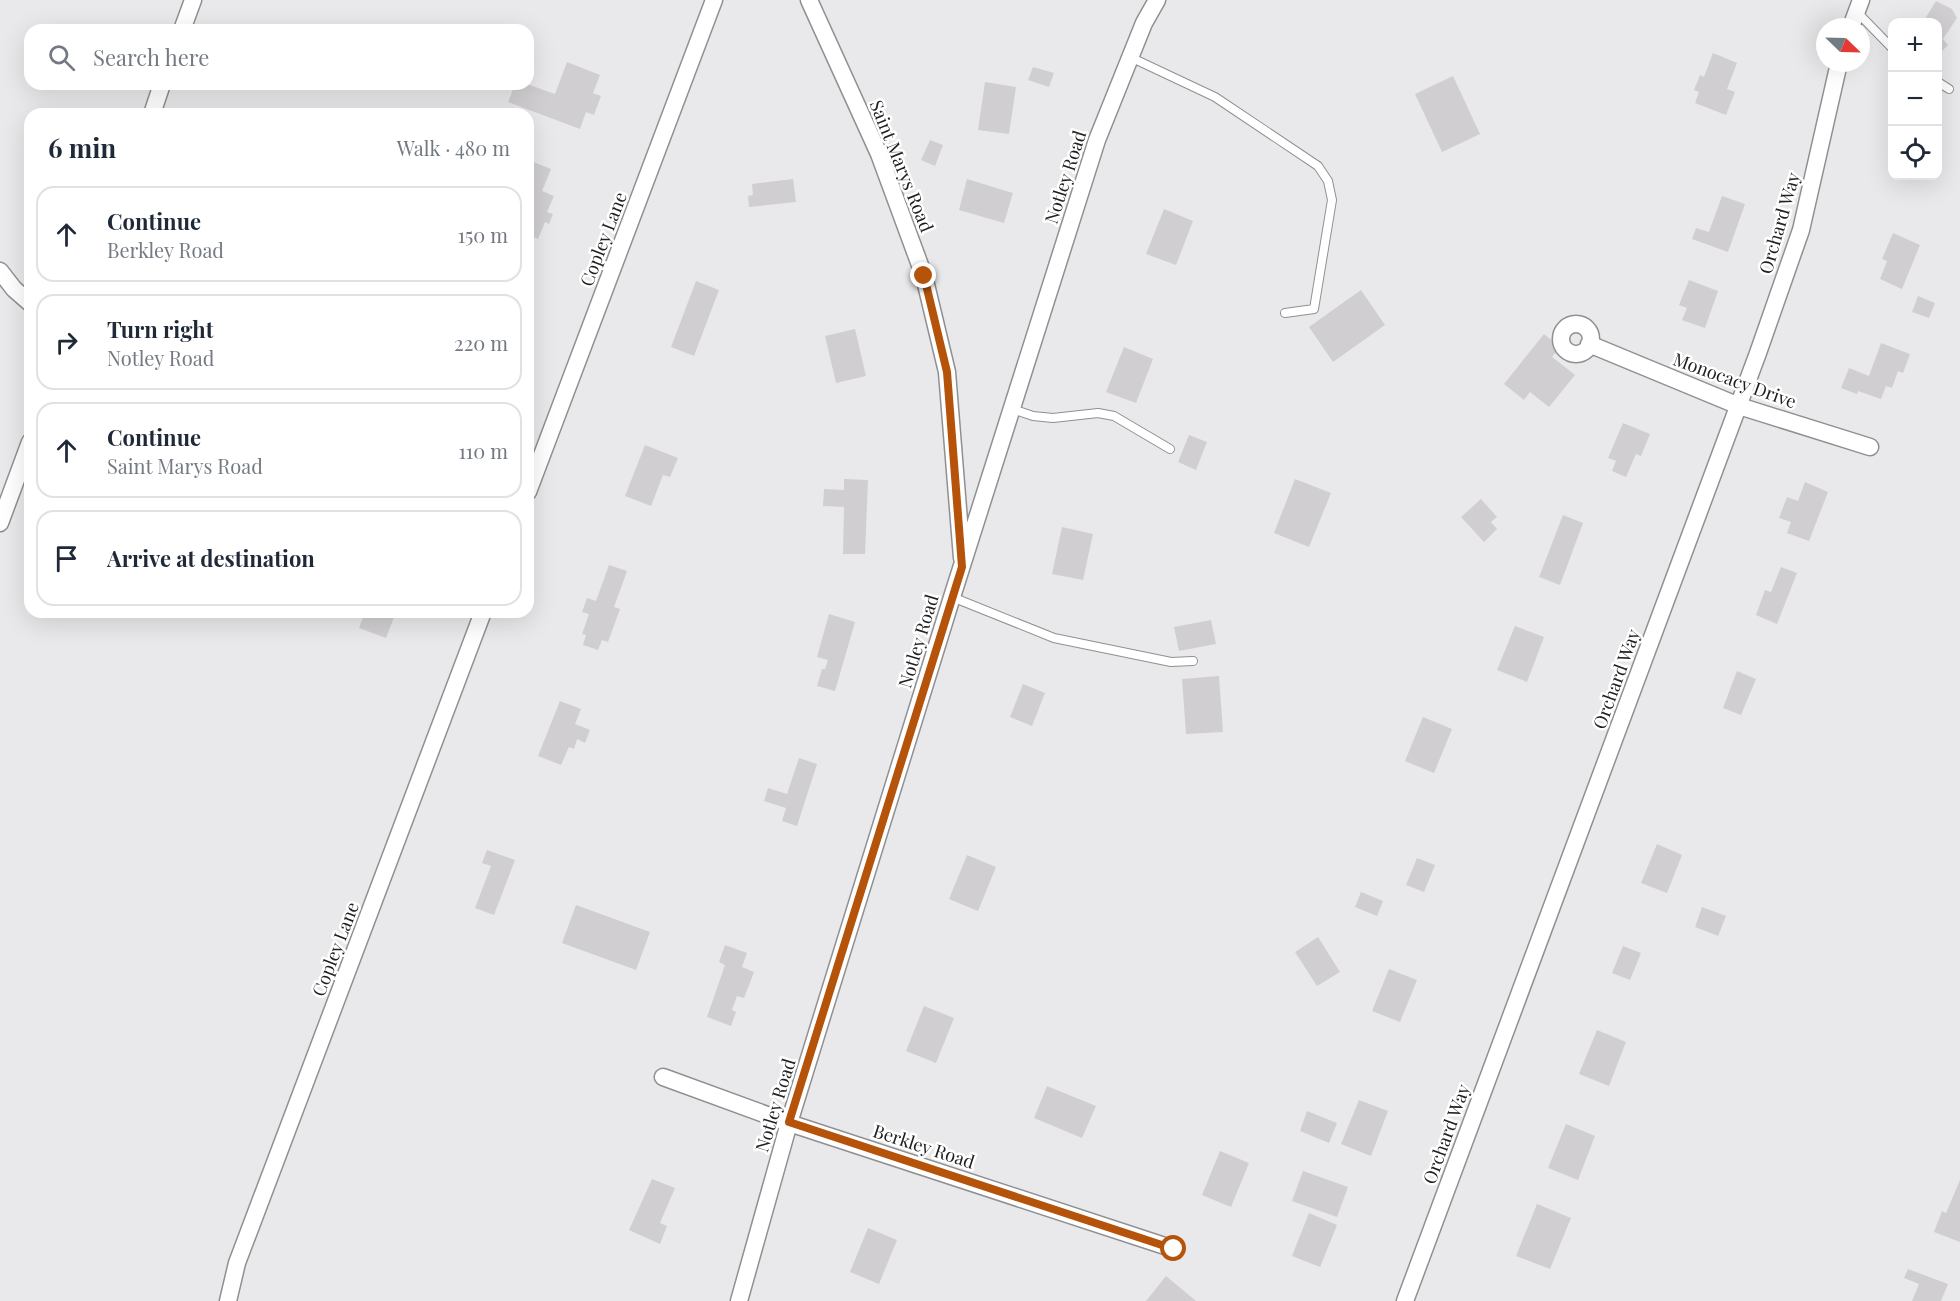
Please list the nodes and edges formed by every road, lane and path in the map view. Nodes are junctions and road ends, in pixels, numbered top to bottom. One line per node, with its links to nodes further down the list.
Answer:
1 (193, 0): 6 (street)
2 (714, 0): 23 (street, Copley Lane)
3 (809, 0): 25 (street, Saint Marys Road)
4 (1157, 0): 8 (street, Notley Road)
5 (1856, 13): 7 (lane)
6 (184, 24)
7 (1888, 43)
8 (1130, 57): 16 (lane); 19 (street, Notley Road)
9 (1837, 72): 18 (street, Orchard Way)
10 (1942, 85): 11 (lane)
11 (1949, 89)
12 (160, 90): 13 (street)
13 (154, 108)
14 (0, 271): 15 (street)
15 (24, 298)
16 (1285, 314)
17 (1589, 344): 18 (street, Monocacy Drive)
18 (1739, 406): 20 (street, Monocacy Drive); 34 (street, Orchard Way)
19 (1012, 409): 21 (lane); 25 (street, Notley Road)
20 (1870, 447)
21 (1170, 449)
22 (24, 458): 24 (street)
23 (534, 476)
24 (0, 523)
25 (962, 567): 26 (street, Notley Road)
26 (952, 597): 28 (lane); 30 (street, Notley Road)
27 (481, 618): 32 (street, Copley Lane)
28 (1193, 661)
29 (663, 1077): 30 (street, Berkley Road)
30 (789, 1122): 31 (street, Berkley Road); 33 (street, Notley Road)
31 (1174, 1249)
32 (228, 1301)
33 (739, 1301)
34 (1405, 1301)

